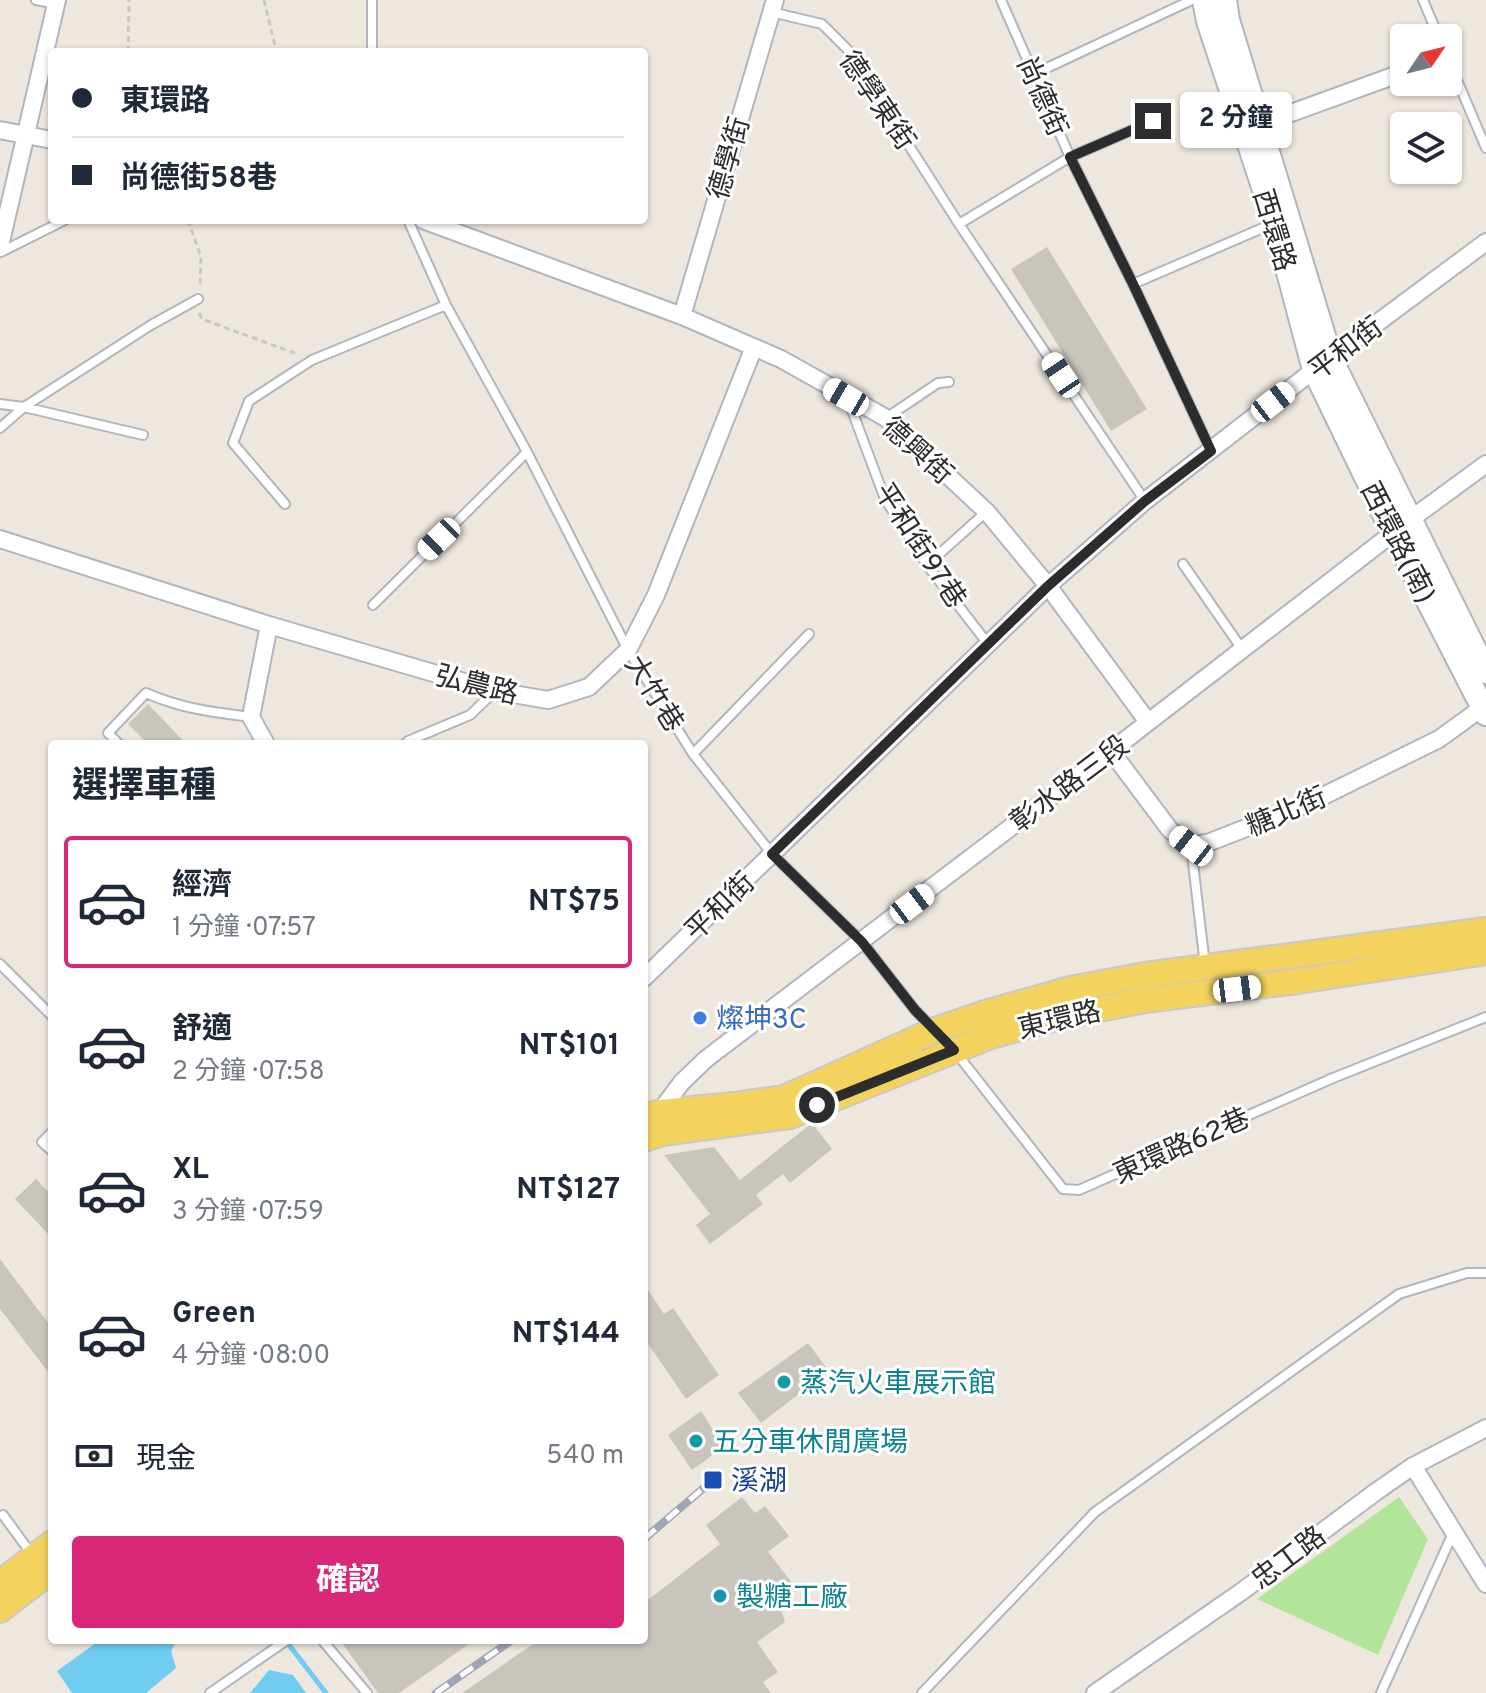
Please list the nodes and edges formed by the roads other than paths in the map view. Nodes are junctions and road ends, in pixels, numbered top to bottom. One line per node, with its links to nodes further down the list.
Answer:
1 (36, 0): 8 (lane)
2 (372, 0): 11 (lane)
3 (1001, 0): 12 (lane, 尚德街)
4 (1192, 0): 12 (lane)
5 (1204, 0): 22 (main road, 西環路)
6 (1225, 0): 16 (main road, 西環路)
7 (1423, 0): 10 (lane)
8 (56, 2): 18 (street)
9 (773, 6): 26 (lane, 德學東街); 32 (street, 德學街)
10 (1433, 24)
11 (372, 48)
12 (1034, 74): 21 (lane, 尚德街)
13 (1390, 77): 16 (street)
14 (1462, 92): 20 (lane)
15 (1153, 121): 21 (lane)
16 (1261, 124): 34 (main road, 西環路)
17 (0, 130): 18 (street)
18 (25, 135): 19 (street); 28 (street)
19 (48, 139)
20 (1486, 148)
21 (1070, 157): 26 (lane); 29 (lane, 尚德街)
22 (1275, 223): 29 (lane); 34 (main road, 西環路)
23 (56, 224): 28 (lane)
24 (410, 224): 31 (lane, 大竹巷)
25 (434, 224): 32 (street, 德興街)
26 (959, 224): 45 (lane, 德學東街)
27 (1486, 242): 34 (street, 平和街)
28 (0, 249)
29 (1133, 284): 42 (lane, 尚德街)
30 (198, 299): 38 (lane)
31 (446, 305): 43 (lane, 大竹巷); 46 (lane)
32 (682, 316): 33 (street, 德興街)
33 (754, 347): 36 (street, 德興街); 58 (street, 弘農路)
34 (1323, 364): 42 (street, 平和街); 48 (main road, 西環路(南)); 49 (main road, 西環路(南))
35 (949, 382): 39 (lane)
36 (846, 397): 39 (street, 德興街); 52 (lane, 平和街97巷)
37 (0, 404): 38 (lane)
38 (24, 407): 40 (lane); 41 (lane)
39 (886, 418): 47 (street, 德興街)
40 (0, 428)
41 (143, 435)
42 (1211, 451): 45 (street, 平和街)
43 (527, 452): 54 (lane); 58 (lane, 大竹巷)
44 (1486, 464): 48 (street, 彰水路三段)
45 (1145, 501): 53 (street, 平和街)
46 (285, 504)
47 (987, 512): 52 (lane); 53 (street, 德興街)
48 (1411, 519): 49 (street, 彰水路三段); 60 (main road, 西環路(南))
49 (1393, 533): 59 (street, 彰水路三段); 62 (main road, 西環路(南))
50 (0, 539): 55 (street, 弘農路)
51 (1183, 564): 59 (lane)
52 (927, 565): 57 (lane, 平和街97巷)
53 (1048, 586): 57 (street, 平和街); 64 (street, 德興街)
54 (373, 605)
55 (269, 625): 61 (street, 弘農路); 63 (street)
56 (809, 634): 69 (lane)
57 (988, 644): 71 (street, 平和街)
58 (628, 650): 61 (street, 弘農路); 69 (lane, 大竹巷)
59 (1242, 650): 64 (street, 彰水路三段)
60 (1486, 672)
61 (495, 691): 67 (lane)
62 (1485, 709): 70 (street, 糖北街)
63 (251, 717): 65 (lane); 66 (street)
64 (1148, 722): 68 (street, 彰水路三段)
65 (115, 740)
66 (264, 740)
67 (410, 740)
68 (1111, 751): 70 (street); 73 (street, 彰水路三段)
69 (693, 754): 71 (lane, 大竹巷)
70 (1191, 846): 76 (lane)
71 (772, 854): 73 (lane, 大竹巷); 77 (street, 平和街)
72 (1486, 930): 76 (main road, 東環路)
73 (862, 942): 80 (lane, 大竹巷); 82 (street, 彰水路三段)
74 (1486, 952): 81 (main road, 東環路)
75 (0, 964): 78 (lane)
76 (1205, 967): 80 (main road, 東環路)
77 (648, 974)
78 (48, 1012)
79 (1486, 1017): 81 (lane, 東環路62巷)
80 (935, 1030): 81 (lane, 東環路62巷); 82 (main road, 東環路)
81 (954, 1050): 82 (main road, 東環路)
82 (648, 1126)
83 (1486, 1273): 96 (lane)
84 (1486, 1428): 85 (street, 忠工路)
85 (1413, 1466): 87 (street); 97 (street, 忠工路)
86 (3, 1515): 88 (lane)
87 (1453, 1532): 90 (street); 98 (lane)
88 (46, 1561): 89 (main road); 91 (main road)
89 (0, 1583)
90 (1486, 1584)
91 (0, 1610)
92 (282, 1644): 94 (lane)
93 (325, 1644): 95 (lane)
94 (210, 1693)
95 (367, 1693)
96 (922, 1693)
97 (1095, 1693)
98 (1381, 1693)

